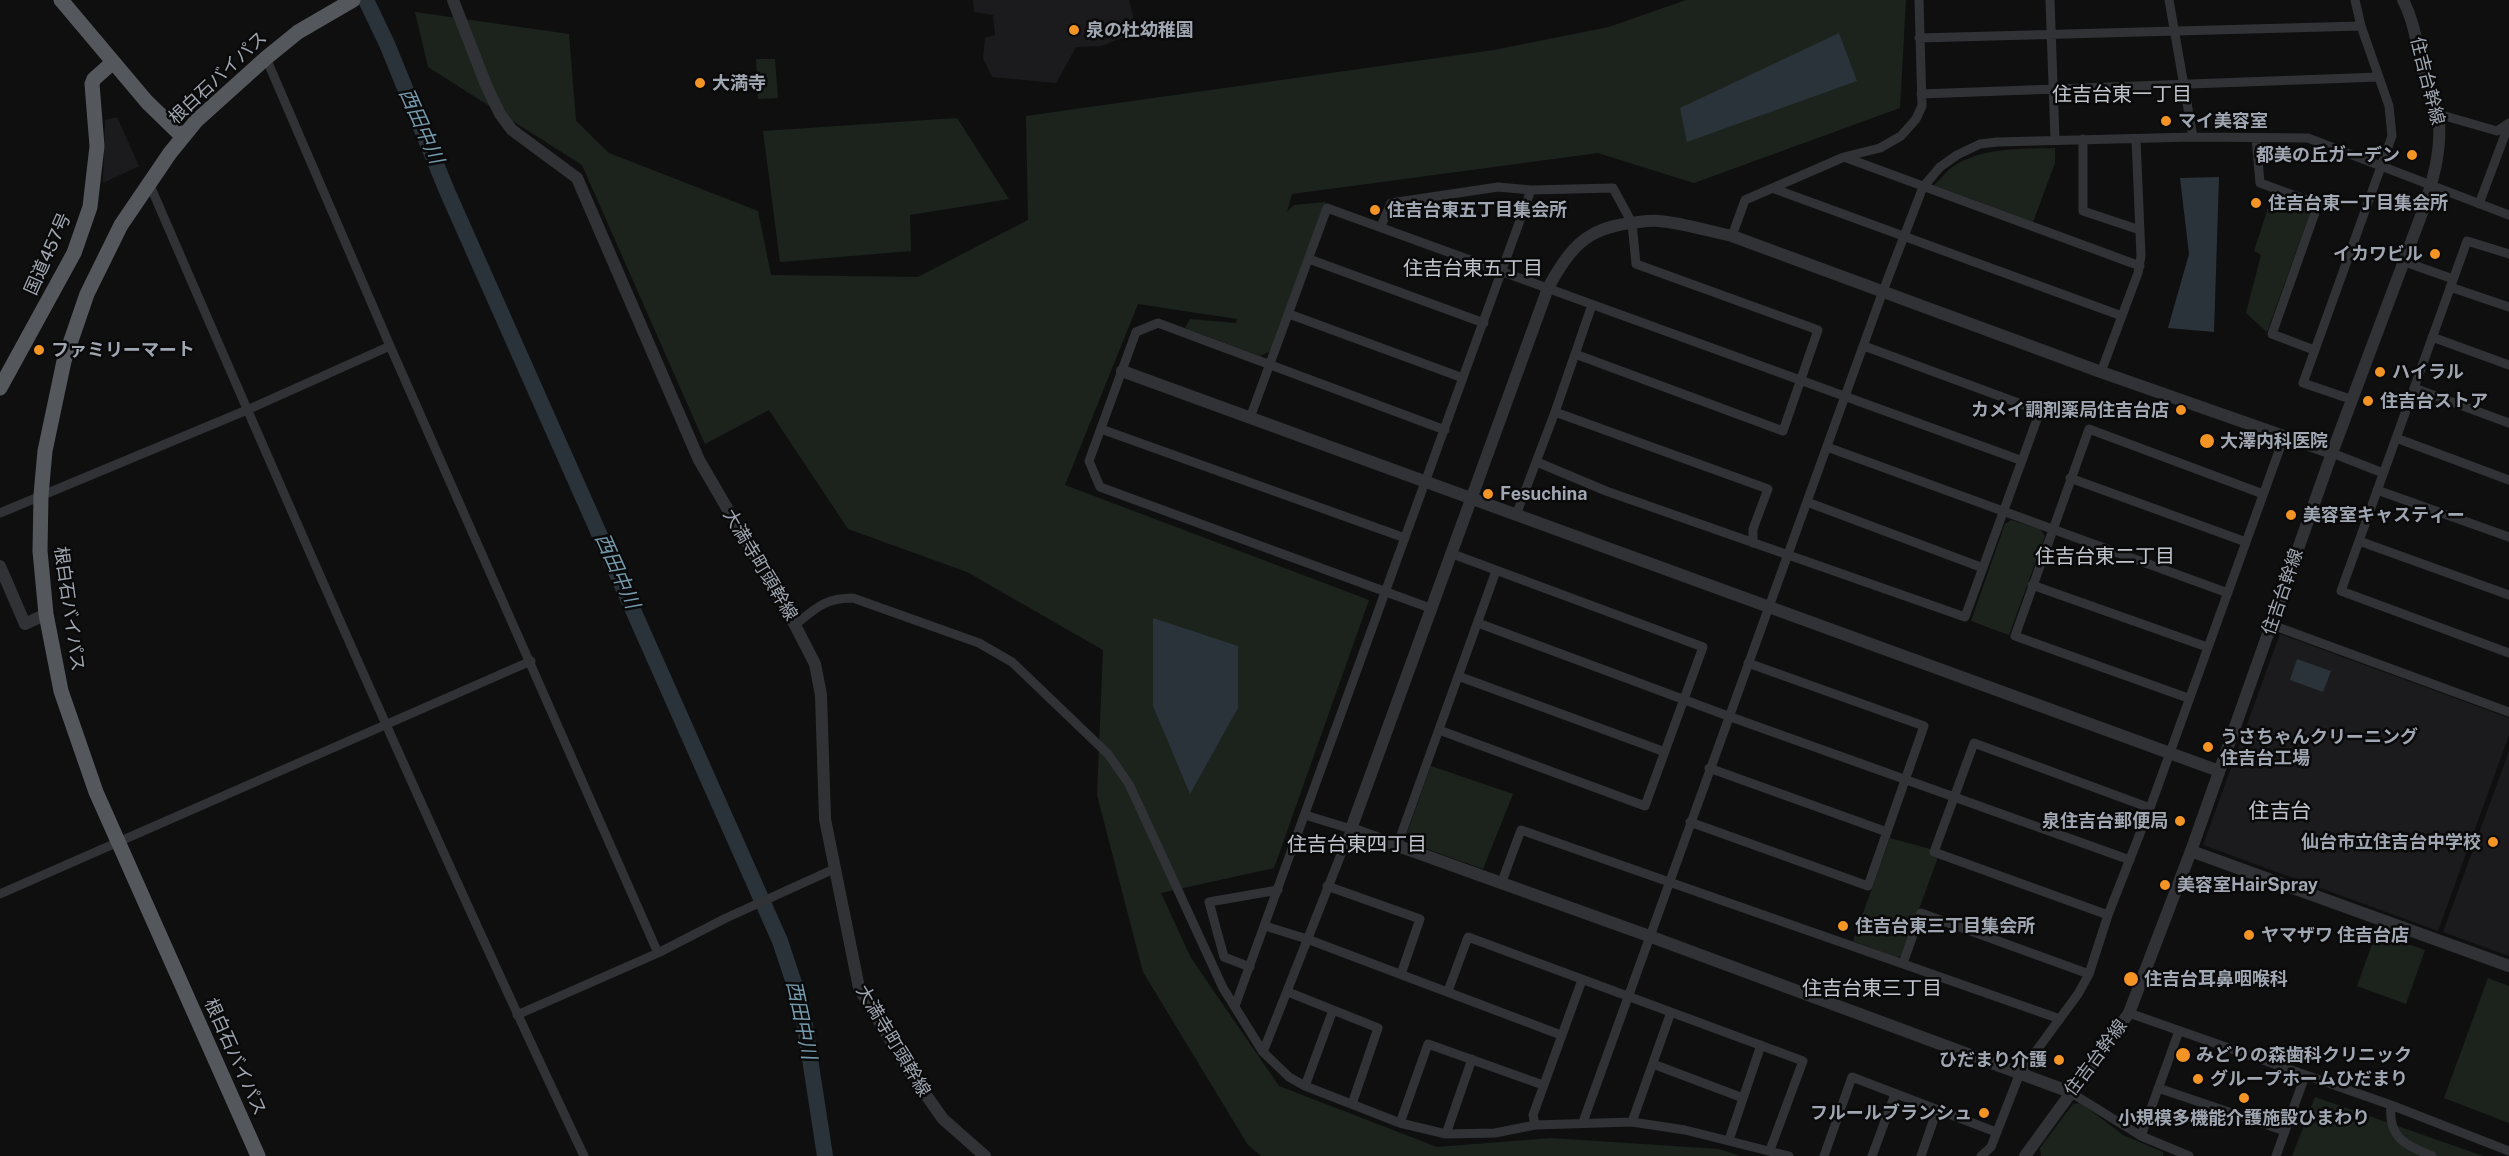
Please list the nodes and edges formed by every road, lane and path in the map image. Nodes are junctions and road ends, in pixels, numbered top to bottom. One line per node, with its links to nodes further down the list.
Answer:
1 (62, 0): 14 (highway)
2 (453, 0): 113 (street, 大満寺町頭幹線)
3 (1919, 0): 12 (street)
4 (2050, 0): 11 (street)
5 (2169, 0): 10 (street)
6 (2355, 0): 9 (street)
7 (2403, 0): 19 (street, 住吉台幹線)
8 (348, 2): 13 (highway, 根白石バイパス)
9 (2361, 26): 10 (street); 15 (street)
10 (2174, 30): 11 (street); 16 (street)
11 (2050, 35): 12 (street); 17 (street)
12 (1919, 38): 18 (street)
13 (266, 58): 21 (highway, 根白石バイパス); 56 (street)
14 (112, 63): 21 (highway); 66 (highway, 国道457号)
15 (2379, 77): 16 (street); 29 (street)
16 (2185, 83): 17 (street); 22 (street)
17 (2052, 89): 18 (street); 24 (street)
18 (1921, 94): 28 (street)
19 (2438, 114): 20 (street); 31 (street, 住吉台幹線)
20 (2509, 124): 27 (street)
21 (183, 137): 30 (highway, 根白石バイパス)
22 (2193, 137): 23 (street); 26 (street)
23 (2256, 138): 29 (street); 58 (street)
24 (2055, 139): 25 (street); 32 (street)
25 (2083, 139): 26 (street); 39 (street)
26 (2136, 139): 39 (street)
27 (2505, 150): 35 (street)
28 (1844, 157): 32 (street); 33 (street)
29 (2382, 167): 31 (street); 58 (street)
30 (149, 183): 70 (street); 88 (highway, 根白石バイパス)
31 (2432, 185): 35 (street); 44 (street, 住吉台幹線)
32 (1923, 187): 41 (street); 45 (street)
33 (1772, 188): 40 (street); 41 (street)
34 (1531, 190): 37 (street); 38 (street); 46 (street)
35 (2479, 204): 36 (street)
36 (2509, 215)
37 (1632, 223): 40 (street); 48 (street); 65 (street)
38 (1381, 226): 43 (street); 46 (street)
39 (2140, 230): 45 (street)
40 (1732, 236): 49 (street)
41 (1904, 237): 49 (street); 53 (street)
42 (2509, 254): 47 (street)
43 (1309, 259): 52 (street); 54 (street)
44 (2405, 262): 47 (street); 69 (street, 住吉台幹線)
45 (2140, 266): 53 (street)
46 (1503, 271): 48 (street); 54 (street)
47 (2452, 283): 51 (street); 55 (street)
48 (1548, 288): 50 (street); 89 (street)
49 (1883, 291): 57 (street); 63 (street)
50 (1592, 305): 59 (street); 65 (street)
51 (2509, 307)
52 (1289, 314): 60 (street); 64 (street)
53 (2122, 316): 63 (street)
54 (1484, 323): 64 (street)
55 (2432, 337): 61 (street); 67 (street)
56 (390, 346): 70 (street); 117 (street)
57 (1864, 346): 68 (street); 80 (street)
58 (2314, 350): 69 (street)
59 (1575, 354): 65 (street); 71 (street)
60 (1269, 365): 62 (street); 72 (street); 75 (street)
61 (2509, 365)
62 (1122, 371): 72 (street); 74 (street)
63 (2101, 372): 76 (street)
64 (1463, 378): 75 (street)
65 (1802, 380): 68 (street)
66 (0, 388)
67 (2414, 388): 73 (street); 77 (street)
68 (1845, 396): 78 (street); 80 (street)
69 (2353, 400): 79 (street, 住吉台幹線)
70 (248, 410): 88 (street); 124 (street)
71 (1555, 412): 81 (street); 98 (street)
72 (1250, 418): 85 (street)
73 (2509, 423)
74 (1101, 429): 96 (street); 106 (street)
75 (1445, 430): 85 (street)
76 (2284, 437): 79 (street); 87 (street)
77 (2396, 438): 82 (street); 84 (street)
78 (1827, 447): 90 (street); 91 (street)
79 (2332, 453): 82 (street); 114 (street, 住吉台幹線)
80 (2020, 460): 91 (street)
81 (1537, 462): 93 (street); 98 (street)
82 (2384, 473): 86 (street)
83 (2070, 478): 87 (street); 94 (street); 99 (street)
84 (2509, 480)
85 (1426, 482): 89 (street); 96 (street)
86 (2377, 490): 95 (street); 97 (street)
87 (2263, 494): 99 (street)
88 (41, 495): 92 (street); 111 (highway, 根白石バイパス)
89 (1471, 498): 93 (street); 100 (street)
90 (1807, 502): 101 (street); 103 (street)
91 (2003, 512): 94 (street); 103 (street)
92 (0, 513)
93 (1516, 515): 109 (street)
94 (2052, 528): 105 (street); 107 (street)
95 (2509, 537)
96 (1405, 538): 106 (street)
97 (2359, 541): 108 (street); 116 (street)
98 (1753, 543): 101 (street)
99 (2246, 543): 107 (street)
100 (1450, 554): 104 (street); 110 (street)
101 (1788, 554): 103 (street); 109 (street)
102 (0, 566): 111 (street)
103 (1983, 568)
104 (1496, 571): 112 (street); 121 (street)
105 (2032, 585): 115 (street); 120 (street)
106 (1386, 591): 110 (street); 133 (street)
107 (2228, 593): 115 (street)
108 (2509, 595)
109 (1768, 607): 118 (street); 127 (street)
110 (1430, 608): 135 (street)
111 (46, 614): 137 (highway, 根白石バイパス)
112 (1478, 623): 119 (street); 121 (street)
113 (795, 625): 141 (street, 大満寺町頭幹線); 161 (street)
114 (2272, 625): 122 (street); 129 (street, 住吉台幹線)
115 (2207, 647): 120 (street)
116 (2509, 653)
117 (531, 661): 124 (street); 151 (street)
118 (1748, 663): 123 (street); 130 (street)
119 (1458, 676): 125 (street); 126 (street)
120 (2188, 698): 127 (street)
121 (1684, 699): 123 (street); 126 (street)
122 (2509, 712)
123 (1728, 716): 128 (street); 130 (street)
124 (388, 723): 137 (street); 165 (street)
125 (1439, 730): 126 (street); 138 (street)
126 (1665, 752)
127 (2168, 752): 129 (street); 132 (street)
128 (1709, 768): 134 (street); 136 (street)
129 (2219, 771): 139 (street, 住吉台幹線)
130 (1905, 778): 131 (street); 136 (street)
131 (1953, 796): 132 (street); 140 (street); 147 (street)
132 (2150, 808): 140 (street)
133 (1305, 815): 135 (street); 145 (street)
134 (1690, 822): 136 (street); 142 (street)
135 (1351, 830): 138 (street); 144 (street)
136 (1887, 832)
137 (117, 842): 146 (street); 196 (highway, 根白石バイパス)
138 (1397, 846): 143 (street)
139 (2191, 851): 153 (street); 164 (street, 住吉台幹線)
140 (2130, 860): 147 (street)
141 (834, 869): 151 (street); 198 (street, 大満寺町頭幹線)
142 (1669, 881): 143 (street); 149 (street); 152 (street)
143 (1501, 884): 149 (street)
144 (1327, 886): 150 (street); 155 (street)
145 (1278, 890): 148 (street); 154 (street)
146 (0, 894)
147 (2108, 915): 156 (street)
148 (1265, 926): 150 (street); 154 (street)
149 (1649, 936): 160 (street); 173 (street)
150 (1307, 939): 155 (street); 159 (street)
151 (658, 952): 165 (street)
152 (1903, 963): 156 (street); 166 (street)
153 (2509, 966)
154 (1250, 967): 161 (street)
155 (1401, 974): 158 (street)
156 (2089, 974): 166 (street)
157 (1581, 980): 158 (street); 160 (street); 168 (street)
158 (1448, 991): 168 (street)
159 (1288, 992): 162 (street); 170 (street)
160 (1627, 996): 163 (street); 184 (street)
161 (1235, 1006): 170 (street)
162 (1333, 1010): 176 (street); 181 (street)
163 (1671, 1011): 169 (street); 172 (street)
164 (2129, 1013): 167 (street); 178 (street, 住吉台幹線)
165 (517, 1015): 197 (street)
166 (2060, 1019): 173 (street)
167 (2178, 1031): 174 (street); 177 (street)
168 (1562, 1035): 175 (street)
169 (1761, 1046): 180 (street); 193 (street)
170 (1263, 1052): 176 (street)
171 (1472, 1059): 175 (street); 186 (street); 190 (street)
172 (1653, 1064): 180 (street); 185 (street)
173 (2020, 1073): 178 (street); 189 (street)
174 (2305, 1076): 182 (street); 188 (street)
175 (1543, 1085): 187 (street)
176 (1305, 1086): 181 (street)
177 (2158, 1088): 188 (street); 191 (street)
178 (2070, 1092): 191 (street); 204 (street, 住吉台幹線)
179 (1895, 1094): 183 (street); 200 (street); 201 (street)
180 (1743, 1098): 192 (street)
181 (1352, 1104): 186 (street)
182 (2391, 1105): 194 (street); 207 (street)
183 (1937, 1110): 189 (street); 202 (street)
184 (1583, 1122): 185 (street); 187 (street)
185 (1632, 1122): 192 (street)
186 (1400, 1123): 190 (street)
187 (1535, 1125): 190 (street)
188 (2285, 1131): 206 (street)
189 (1996, 1132): 203 (street)
190 (1446, 1134)
191 (2141, 1136): 195 (street)
192 (1729, 1140): 193 (street)
193 (1770, 1150): 199 (street)
194 (2509, 1151)
195 (2168, 1152): 205 (street)
196 (258, 1156)
197 (584, 1156)
198 (985, 1156)
199 (1789, 1156)
200 (1824, 1156)
201 (1872, 1156)
202 (1922, 1156)
203 (1981, 1156)
204 (2025, 1156)
205 (2189, 1156)
206 (2276, 1156)
207 (2432, 1156)

